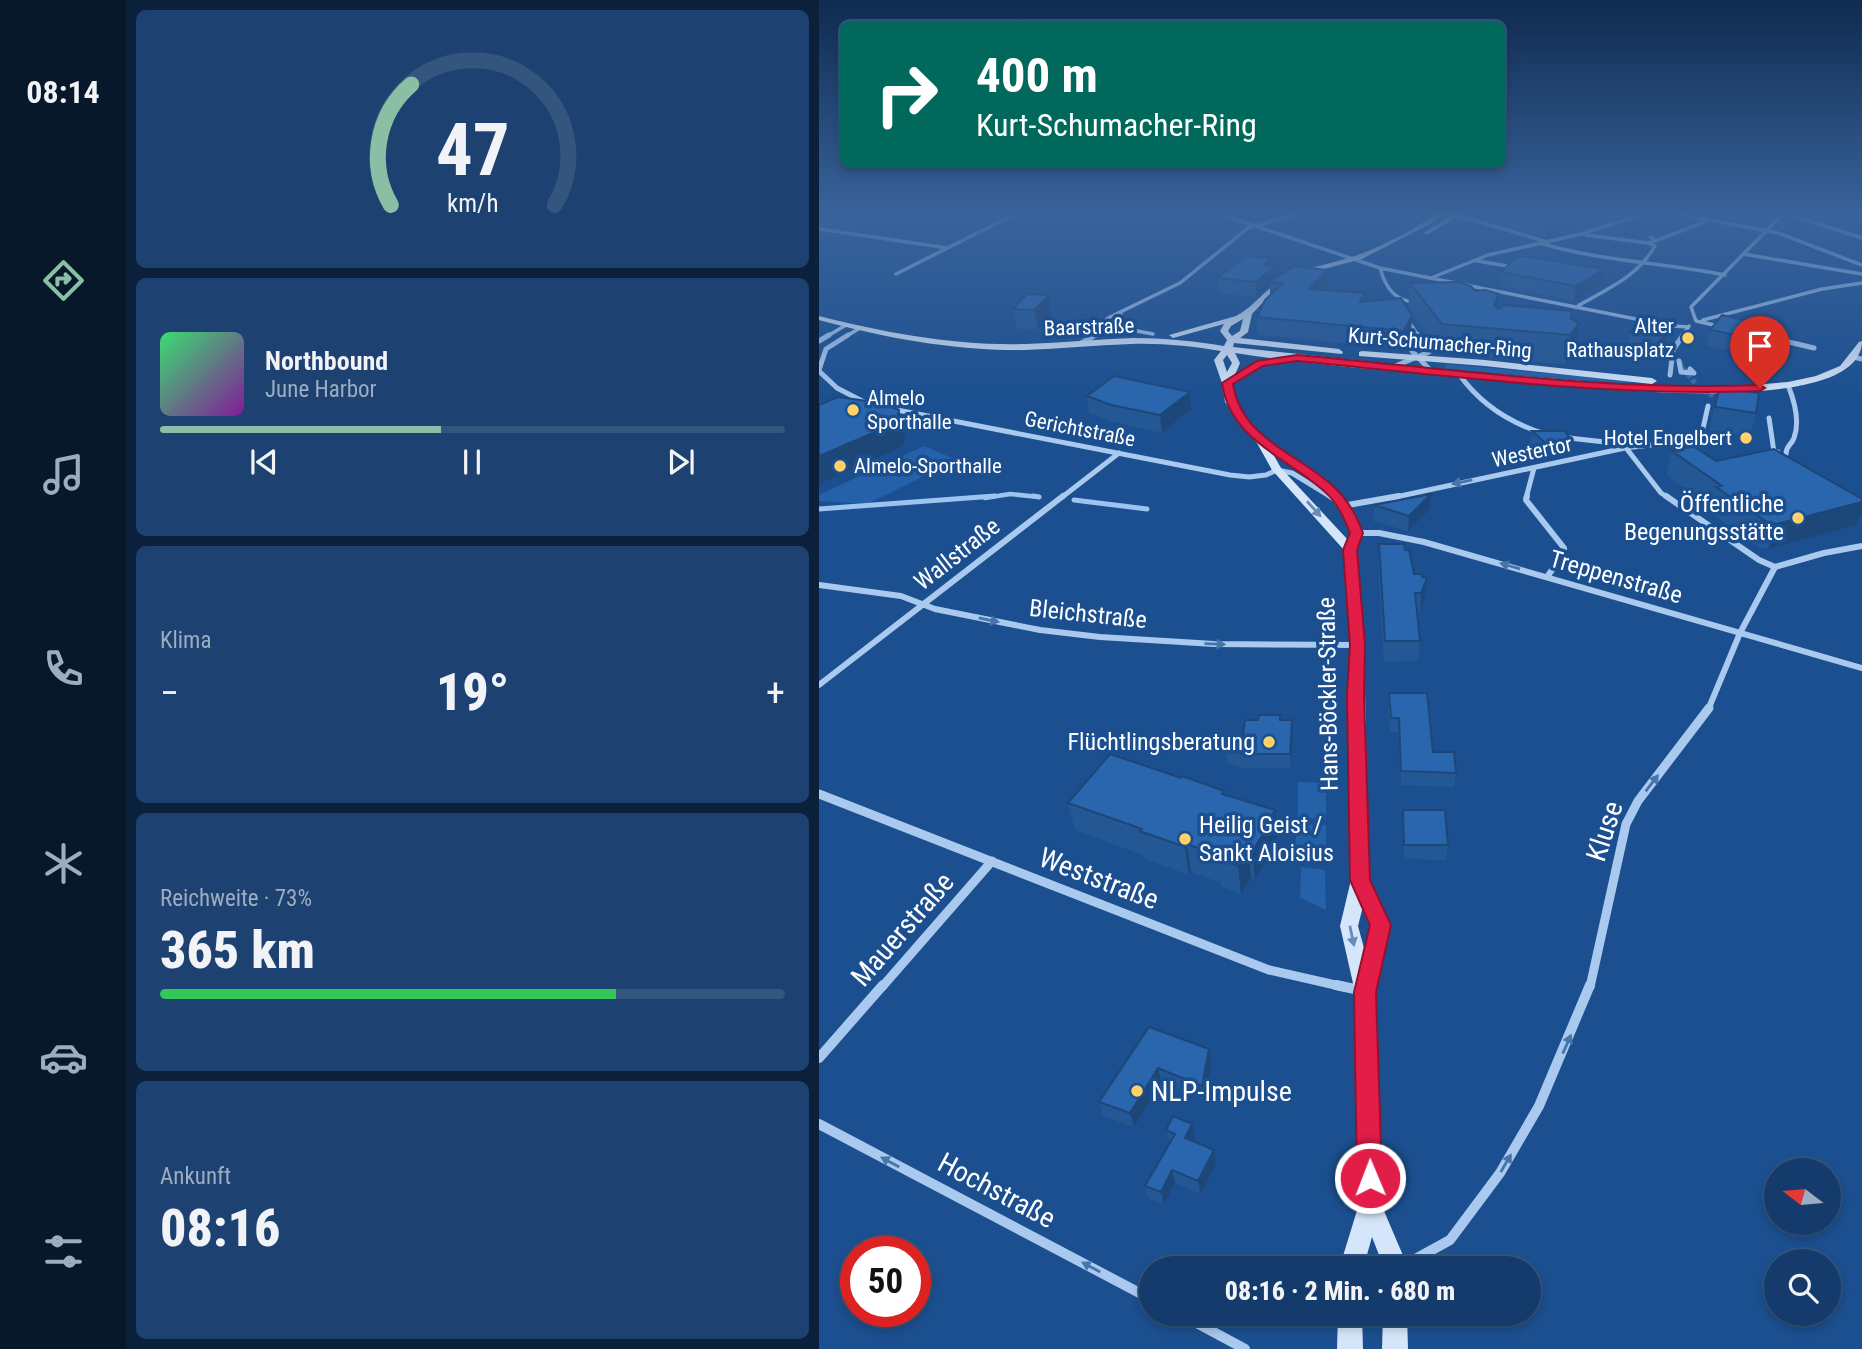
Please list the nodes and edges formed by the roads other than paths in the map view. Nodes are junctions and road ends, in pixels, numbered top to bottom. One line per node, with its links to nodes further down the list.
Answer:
1 (1189, 276): 19 (street)
2 (1299, 276): 20 (main road)
3 (1382, 276): 15 (street)
4 (1416, 276): 8 (street)
5 (1437, 276): 8 (street)
6 (1626, 276): 11 (street)
7 (1724, 276): 23 (street)
8 (1430, 279): 10 (street)
9 (1608, 281): 11 (street)
10 (1446, 282): 13 (street); 14 (street)
11 (1618, 282): 17 (street)
12 (1862, 283): 23 (street)
13 (1444, 290)
14 (1560, 302): 17 (street); 18 (street)
15 (1410, 303): 16 (street); 34 (street)
16 (1420, 303)
17 (1578, 306): 25 (street)
18 (1547, 310)
19 (1121, 313): 22 (street); 29 (street)
20 (1248, 313): 30 (main road); 36 (main road); 36 (main road)
21 (819, 318): 24 (main road, Baarstraße)
22 (1115, 321): 28 (street); 29 (street)
23 (1696, 321): 25 (street); 27 (street)
24 (846, 325): 26 (main road, Baarstraße); 32 (street)
25 (1688, 327): 39 (street)
26 (860, 328): 33 (main road, Baarstraße); 45 (street)
27 (1727, 328)
28 (1153, 334): 29 (main road, Baarstraße); 30 (main road, Baarstraße)
29 (1093, 335): 33 (main road, Baarstraße); 35 (street)
30 (1173, 335): 36 (main road, Baarstraße)
31 (1764, 337): 38 (street)
32 (819, 341)
33 (950, 343): 35 (main road, Baarstraße)
34 (1422, 343): 41 (street); 41 (street)
35 (1081, 344): 36 (main road, Baarstraße)
36 (1229, 344): 40 (main road, Kurt-Schumacher-Ring); 41 (main road, Kurt-Schumacher-Ring); 49 (main road); 49 (main road)
37 (1862, 344): 42 (main road, Kurt-Schumacher-Ring)
38 (1814, 348)
39 (1673, 350): 43 (street); 48 (street)
40 (1297, 358): 44 (main road, Kurt-Schumacher-Ring); 49 (street, Kurt-Schumacher-Ring)
41 (1418, 358): 44 (street); 46 (street); 50 (main road, Kurt-Schumacher-Ring)
42 (1858, 358): 50 (main road, Kurt-Schumacher-Ring); 51 (main road, Kurt-Schumacher-Ring)
43 (1679, 362)
44 (1393, 367): 46 (main road, Kurt-Schumacher-Ring)
45 (819, 370): 52 (street)
46 (1432, 371): 47 (main road, Kurt-Schumacher-Ring)
47 (1459, 374): 50 (main road, Kurt-Schumacher-Ring); 59 (street)
48 (1670, 375)
49 (1227, 383): 58 (main road)
50 (1646, 385): 51 (main road, Kurt-Schumacher-Ring)
51 (1788, 385): 61 (street)
52 (848, 395): 53 (street); 54 (street)
53 (842, 397)
54 (870, 404)
55 (1708, 406): 59 (street, Westertor)
56 (885, 407): 60 (street, Gerichtstraße)
57 (1769, 418): 61 (street)
58 (1261, 442): 64 (main road); 65 (main road)
59 (1625, 449): 63 (street, Westertor); 69 (street)
60 (1119, 453): 64 (street, Gerichtstraße); 72 (street, Wallstraße)
61 (1787, 454): 62 (street)
62 (1790, 461)
63 (1534, 468): 65 (street, Westertor, one-way to 65); 70 (street)
64 (1277, 470): 65 (street); 68 (main road, one-way to 68)
65 (1339, 503): 66 (main road)
66 (1357, 533): 68 (main road, Hans-Böckler-Straße); 70 (street, Treppenstraße, one-way to 66)
67 (1862, 546): 69 (street)
68 (1350, 550): 74 (main road, Hans-Böckler-Straße)
69 (1775, 567): 73 (street, Kluse)
70 (1547, 577): 73 (street, Treppenstraße)
71 (819, 585): 72 (street, Bleichstraße)
72 (923, 604): 74 (street, Bleichstraße, one-way to 74); 76 (street, Wallstraße)
73 (1740, 633): 75 (street, Treppenstraße); 86 (street, Kluse, one-way to 73)
74 (1357, 645): 79 (main road, Hans-Böckler-Straße)
75 (1862, 668)
76 (819, 685)
77 (819, 794): 78 (street, Weststraße)
78 (992, 861): 80 (street, Weststraße); 81 (street, Mauerstraße)
79 (1360, 880): 80 (main road, Hans-Böckler-Straße, one-way to 80); 80 (main road, Hans-Böckler-Straße)
80 (1365, 992): 83 (main road, Hans-Böckler-Straße)
81 (819, 1058)
82 (819, 1124): 87 (street, Hochstraße, one-way to 82)
83 (1370, 1203): 84 (main road, Hans-Böckler-Straße); 85 (main road, Hans-Böckler-Straße)
84 (1355, 1256)
85 (1390, 1256)
86 (1421, 1256)
87 (1139, 1293)
88 (1202, 1326): 91 (street)
89 (1350, 1326): 92 (main road)
90 (1395, 1326): 93 (main road)
91 (1245, 1349)
92 (1350, 1349)
93 (1395, 1349)

